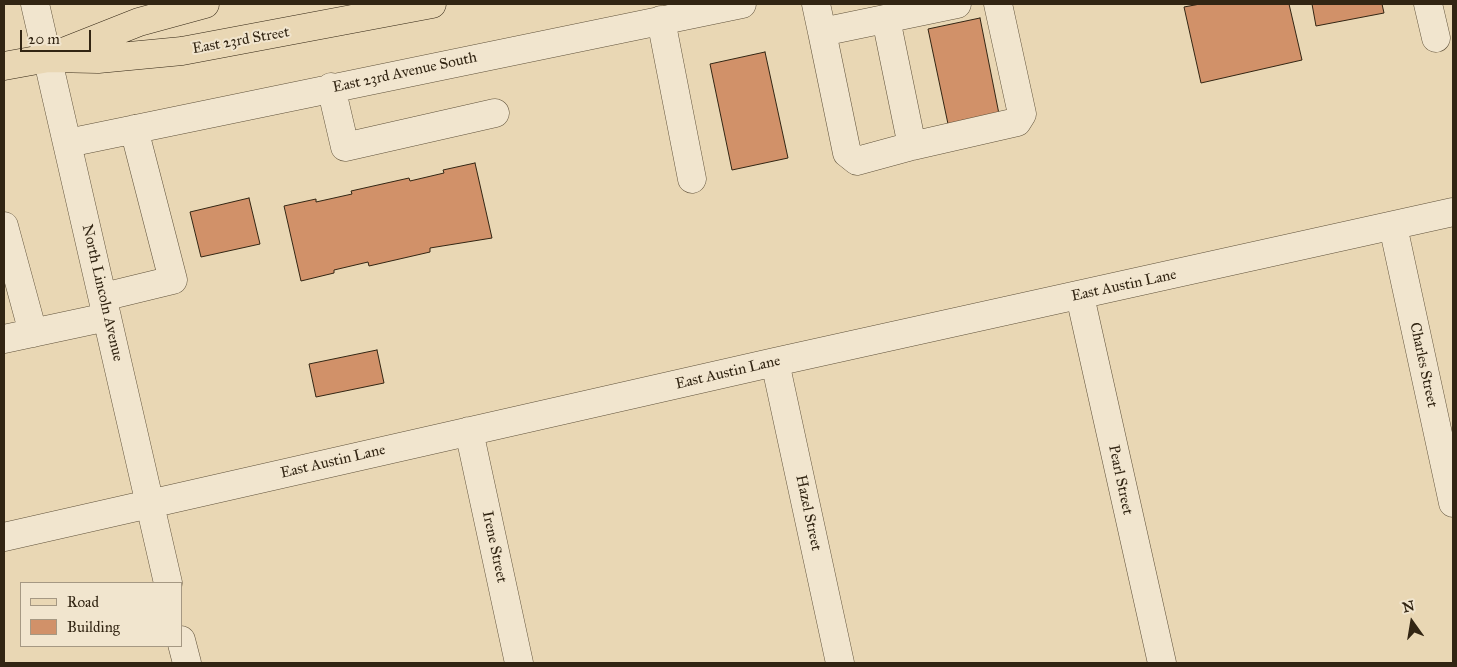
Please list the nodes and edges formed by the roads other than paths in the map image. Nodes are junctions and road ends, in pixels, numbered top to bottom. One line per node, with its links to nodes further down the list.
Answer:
1 (35, 4): 13 (street, North Lincoln Avenue)
2 (205, 4): 13 (main road, East 23rd Street)
3 (432, 4): 13 (main road, East 23rd Street)
4 (742, 4): 10 (street, East 23rd Avenue South)
5 (816, 4): 11 (street)
6 (957, 4): 9 (street)
7 (998, 4): 19 (street)
8 (1428, 4): 12 (street)
9 (886, 19): 11 (street); 19 (street)
10 (660, 20): 15 (street, East 23rd Avenue South); 20 (street)
11 (822, 32): 19 (street)
12 (1436, 38)
13 (48, 58): 14 (main road, East 23rd Street); 18 (street, North Lincoln Avenue)
14 (4, 66)
15 (331, 88): 16 (street); 17 (street, East 23rd Avenue South)
16 (494, 113)
17 (134, 129): 18 (street, East 23rd Avenue South); 25 (street)
18 (68, 143): 25 (street, North Lincoln Avenue)
19 (912, 146)
20 (692, 179)
21 (1453, 212): 23 (street, East Austin Lane)
22 (4, 226): 26 (street)
23 (1393, 226): 24 (street, East Austin Lane); 30 (street, Charles Street)
24 (1080, 296): 28 (street, East Austin Lane); 38 (street, Pearl Street)
25 (105, 307): 26 (street); 31 (street, North Lincoln Avenue)
26 (33, 333): 27 (street)
27 (4, 339)
28 (775, 362): 29 (street, East Austin Lane); 37 (street, Hazel Street)
29 (469, 431): 31 (street, East Austin Lane); 36 (street, Irene Street)
30 (1453, 503)
31 (150, 504): 32 (street, East Austin Lane); 33 (street, North Lincoln Avenue)
32 (4, 537)
33 (168, 582)
34 (182, 644): 35 (street)
35 (187, 663)
36 (518, 663)
37 (840, 663)
38 (1162, 663)

